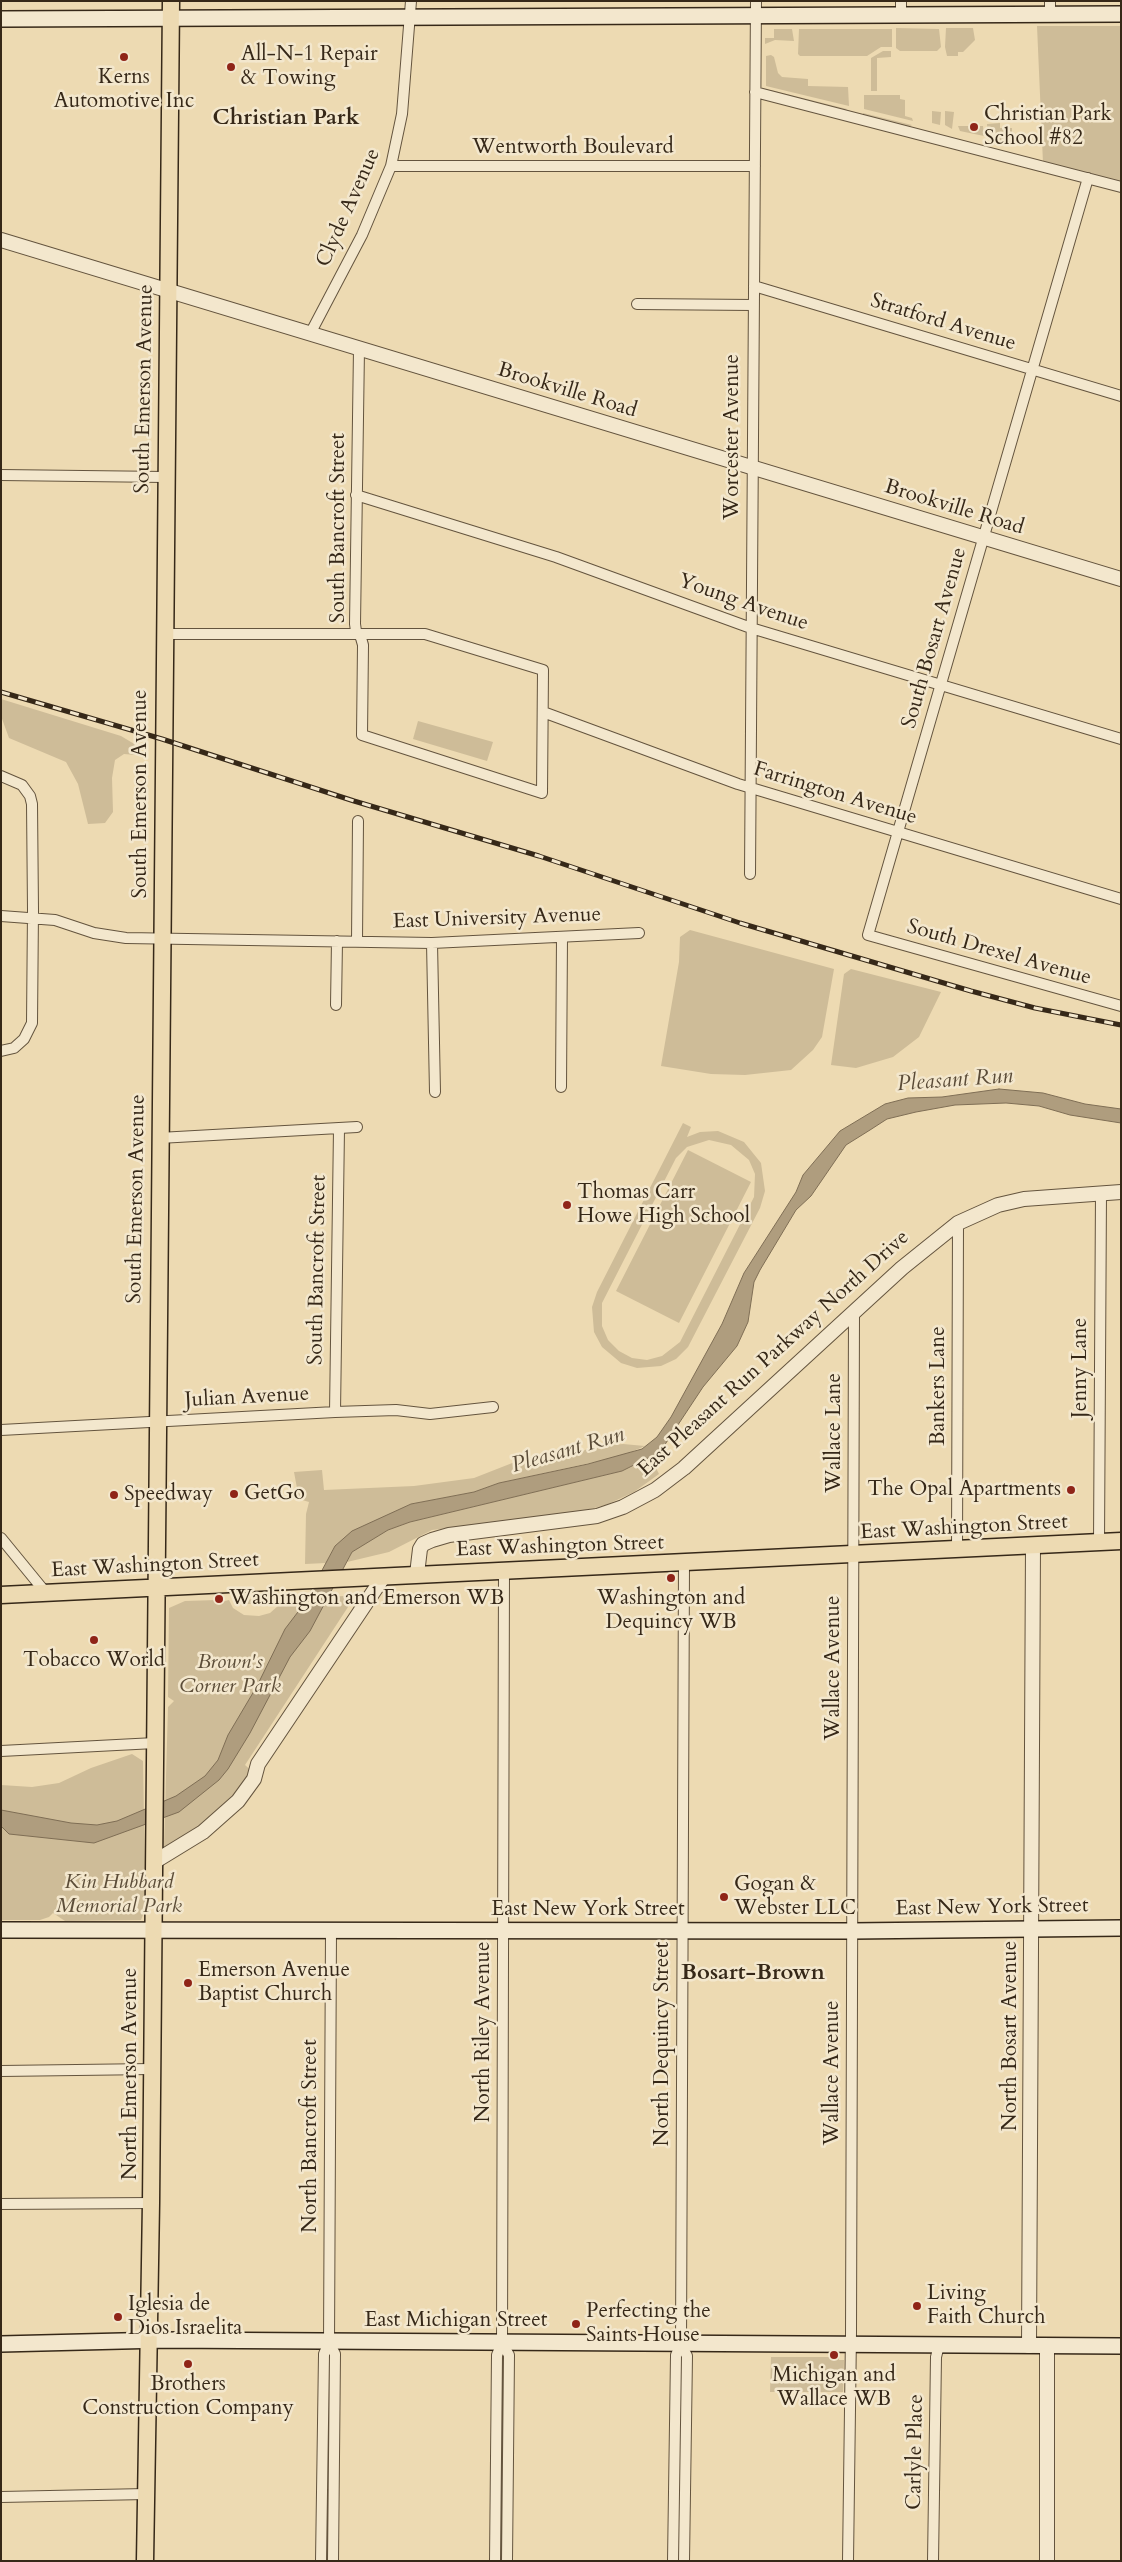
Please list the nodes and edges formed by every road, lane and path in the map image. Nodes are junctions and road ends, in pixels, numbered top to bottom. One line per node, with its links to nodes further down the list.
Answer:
1 (411, 8): 4 (main road); 5 (main road); 9 (street, Clyde Avenue)
2 (901, 8): 3 (main road); 5 (main road)
3 (1050, 8): 6 (main road)
4 (170, 9): 7 (main road); 15 (main road, South Emerson Avenue)
5 (756, 9): 8 (street, Worcester Avenue)
6 (1121, 14)
7 (1, 19)
8 (755, 92): 10 (street, Worcester Avenue); 11 (street)
9 (391, 166): 10 (street, Wentworth Boulevard); 18 (street, Clyde Avenue)
10 (755, 166): 14 (street, Worcester Avenue)
11 (1088, 178): 12 (street); 20 (street, South Bosart Avenue)
12 (1121, 187)
13 (1, 240): 15 (street, Brookville Road)
14 (754, 286): 17 (street, Worcester Avenue); 20 (street, Stratford Avenue)
15 (168, 290): 18 (street, Brookville Road); 24 (main road, South Emerson Avenue)
16 (637, 304): 17 (street)
17 (753, 305): 22 (street, Worcester Avenue)
18 (310, 334): 19 (street, Brookville Road)
19 (360, 349): 22 (street, Brookville Road); 25 (street, South Bancroft Street)
20 (1032, 370): 21 (street, Stratford Avenue); 26 (street, South Bosart Avenue)
21 (1121, 396)
22 (752, 468): 26 (street, Brookville Road); 28 (street, Worcester Avenue)
23 (1, 475): 24 (street)
24 (164, 477): 29 (main road, South Emerson Avenue)
25 (356, 495): 28 (street, Young Avenue); 30 (street, South Bancroft Street)
26 (984, 537): 27 (street, Brookville Road); 31 (street, South Bosart Avenue)
27 (1121, 579)
28 (751, 628): 31 (street, Young Avenue); 35 (street, Worcester Avenue)
29 (164, 634): 30 (street); 45 (main road, South Emerson Avenue)
30 (358, 634): 32 (street); 32 (street, South Bancroft Street)
31 (941, 685): 33 (street, Young Avenue); 37 (street, South Bosart Avenue)
32 (543, 712): 35 (street, Farrington Avenue)
33 (1121, 739)
34 (1, 776): 41 (street)
35 (749, 788): 37 (street, Farrington Avenue); 38 (street, Worcester Avenue)
36 (358, 821): 47 (street)
37 (898, 832): 39 (street, Farrington Avenue); 43 (street, South Bosart Avenue)
38 (750, 874)
39 (1121, 899)
40 (1, 916): 41 (street)
41 (33, 917): 45 (street); 51 (street)
42 (639, 934): 44 (street, East University Avenue)
43 (868, 935): 50 (street, South Drexel Avenue)
44 (562, 937): 48 (street, East University Avenue); 52 (street)
45 (161, 938): 46 (street, East University Avenue); 56 (main road, South Emerson Avenue)
46 (337, 942): 47 (street, East University Avenue); 49 (street)
47 (357, 942): 48 (street, East University Avenue)
48 (432, 943): 53 (street)
49 (336, 1005)
50 (1121, 1006)
51 (1, 1051)
52 (560, 1087)
53 (435, 1092)
54 (357, 1127): 55 (street)
55 (339, 1129): 56 (street); 62 (street, South Bancroft Street)
56 (159, 1138): 63 (main road, South Emerson Avenue)
57 (1121, 1192): 58 (street, East Pleasant Run Parkway North Drive)
58 (1101, 1193): 59 (street, East Pleasant Run Parkway North Drive); 67 (street, Jenny Lane)
59 (958, 1223): 60 (street, East Pleasant Run Parkway North Drive); 69 (street, Bankers Lane)
60 (854, 1312): 70 (street, Wallace Lane); 73 (street, East Pleasant Run Parkway North Drive)
61 (493, 1407): 62 (street, Julian Avenue)
62 (335, 1412): 63 (street, Julian Avenue)
63 (156, 1421): 64 (street, Julian Avenue); 75 (main road, South Emerson Avenue)
64 (1, 1430)
65 (1, 1538): 76 (street)
66 (1121, 1541): 67 (main road, East Washington Street)
67 (1099, 1542): 68 (main road, East Washington Street)
68 (1033, 1546): 69 (main road, East Washington Street); 83 (street, North Bosart Avenue)
69 (957, 1550): 70 (main road, East Washington Street)
70 (853, 1555): 71 (main road, East Washington Street); 87 (street, Wallace Avenue)
71 (684, 1563): 72 (main road, East Washington Street); 86 (street, North Dequincy Street)
72 (504, 1570): 73 (main road, East Washington Street); 88 (street, North Riley Avenue)
73 (417, 1574): 74 (main road, East Washington Street)
74 (384, 1576): 75 (main road, East Washington Street); 80 (street)
75 (155, 1587): 76 (main road, East Washington Street); 78 (main road, North Emerson Avenue)
76 (46, 1593): 77 (main road, East Washington Street)
77 (1, 1595)
78 (155, 1743): 79 (street); 80 (main road, North Emerson Avenue)
79 (1, 1750)
80 (154, 1862): 82 (main road, North Emerson Avenue)
81 (1121, 1928): 83 (main road, East New York Street)
82 (153, 1929): 84 (main road, East New York Street); 85 (main road, East New York Street); 89 (main road, North Emerson Avenue)
83 (1031, 1929): 87 (main road, East New York Street); 100 (street, North Bosart Avenue)
84 (1, 1930)
85 (331, 1931): 88 (main road, East New York Street); 94 (street, North Bancroft Street)
86 (682, 1931): 87 (main road, East New York Street); 88 (main road, East New York Street); 97 (street, North Dequincy Street)
87 (852, 1931): 98 (street, Wallace Avenue)
88 (503, 1932): 95 (street, North Riley Avenue)
89 (152, 2069): 90 (street); 91 (main road, North Emerson Avenue)
90 (1, 2071)
91 (151, 2203): 92 (street); 93 (main road, North Emerson Avenue)
92 (1, 2204)
93 (149, 2340): 94 (main road, East Michigan Street); 96 (main road, East Michigan Street); 103 (main road, North Emerson Avenue)
94 (329, 2342): 95 (main road, East Michigan Street); 104 (street, North Bancroft Street); 105 (street, North Bancroft Street)
95 (502, 2343): 97 (main road, East Michigan Street); 106 (street, North Riley Avenue); 107 (street, North Riley Avenue)
96 (1, 2344)
97 (681, 2344): 98 (main road, East Michigan Street); 108 (street, North Dequincy Street)
98 (851, 2345): 99 (main road, East Michigan Street); 117 (street, Wallace Avenue)
99 (939, 2345): 100 (main road, East Michigan Street); 118 (street, Carlyle Place)
100 (1029, 2346): 101 (main road, East Michigan Street)
101 (1047, 2346): 102 (main road, East Michigan Street); 119 (street)
102 (1121, 2346)
103 (146, 2494): 109 (street); 110 (main road, North Emerson Avenue)
104 (322, 2495): 105 (street); 111 (street, North Bancroft Street)
105 (334, 2495): 112 (street, North Bancroft Street)
106 (495, 2496): 107 (street); 113 (street, North Riley Avenue)
107 (508, 2496): 114 (street, North Riley Avenue)
108 (679, 2496): 115 (street, North Dequincy Street); 116 (street, North Dequincy Street)
109 (1, 2497)
110 (145, 2561)
111 (321, 2561)
112 (333, 2561)
113 (494, 2561)
114 (507, 2561)
115 (673, 2561)
116 (684, 2561)
117 (848, 2561)
118 (933, 2561)
119 (1047, 2561)

